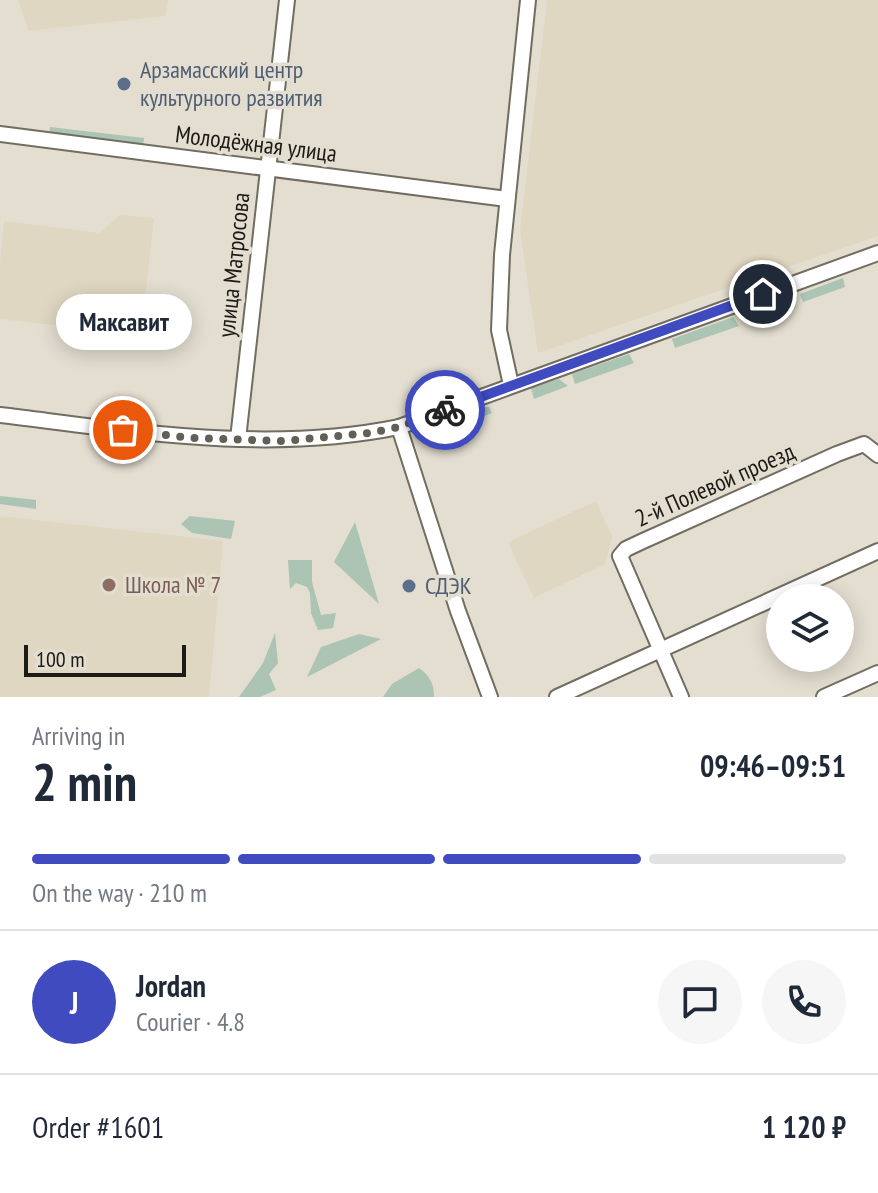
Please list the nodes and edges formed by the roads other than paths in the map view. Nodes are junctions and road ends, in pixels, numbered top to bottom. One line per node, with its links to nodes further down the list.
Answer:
1 (287, 0): 4 (street, улица Матросова)
2 (528, 0): 5 (street)
3 (0, 134): 4 (street, Молодёжная улица)
4 (267, 168): 5 (street, Молодёжная улица); 10 (street, улица Матросова)
5 (507, 199): 7 (street)
6 (878, 253): 7 (street)
7 (511, 385): 9 (street)
8 (0, 415): 10 (street)
9 (399, 427): 10 (street); 15 (street)
10 (238, 439)
11 (878, 455): 13 (street, 2-й Полевой проезд)
12 (878, 551): 13 (street)
13 (660, 649): 16 (street); 17 (street)
14 (878, 673): 18 (street)
15 (490, 697)
16 (557, 697)
17 (681, 697)
18 (824, 697)

